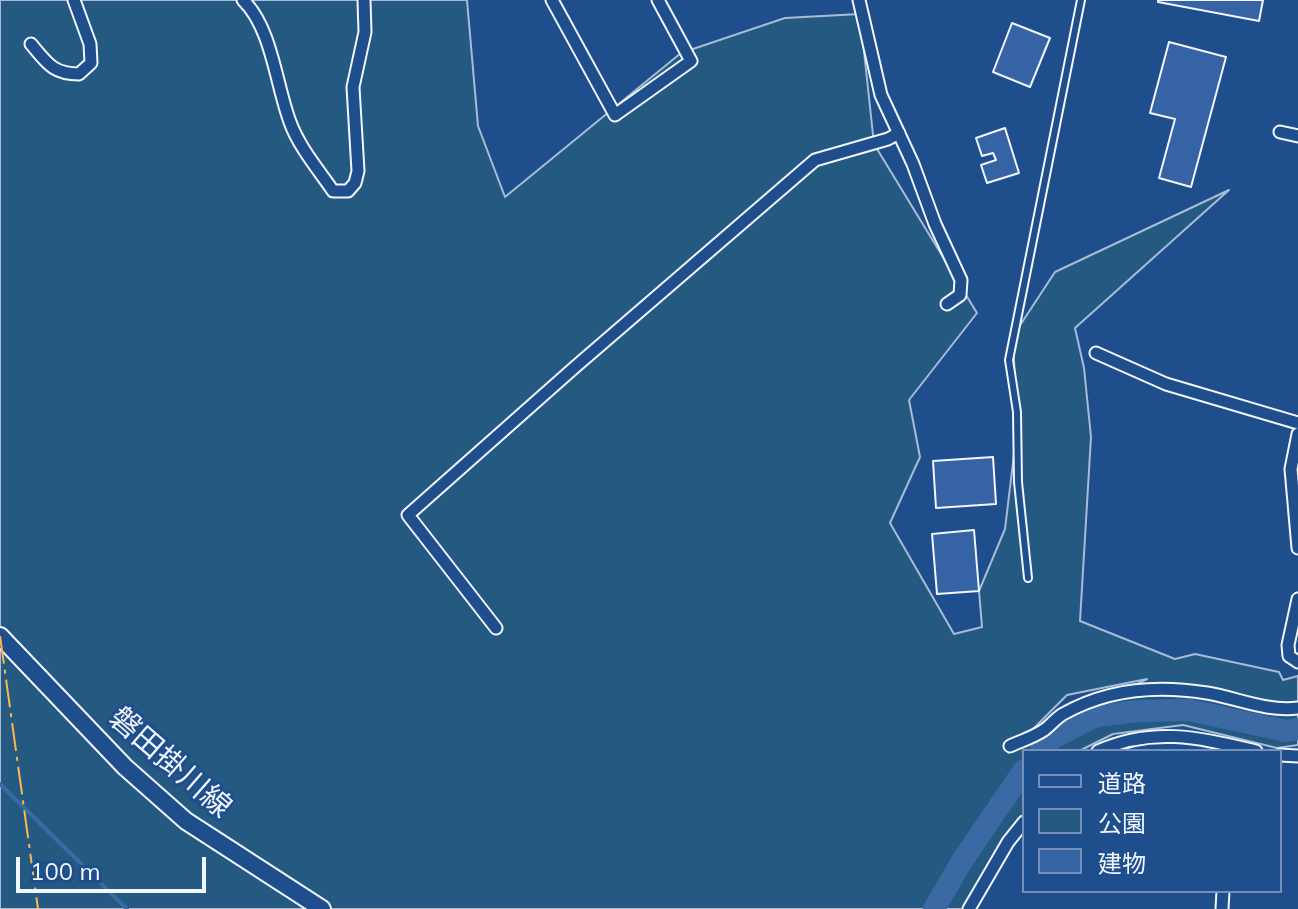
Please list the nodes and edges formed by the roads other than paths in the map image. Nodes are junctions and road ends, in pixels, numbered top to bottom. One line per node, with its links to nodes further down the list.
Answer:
1 (74, 0): 8 (street)
2 (243, 0): 3 (street)
3 (364, 0)
4 (552, 0): 5 (street)
5 (658, 0)
6 (859, 0): 10 (street)
7 (1081, 0): 17 (lane)
8 (31, 44)
9 (1280, 132): 11 (street)
10 (899, 133): 12 (street); 19 (street)
11 (1298, 136)
12 (947, 304)
13 (1096, 353): 14 (street)
14 (1298, 423)
15 (1298, 434): 16 (street)
16 (1298, 548)
17 (1028, 578)
18 (1298, 599): 21 (street)
19 (496, 628)
20 (0, 636): 27 (main road, 磐田掛川線)
21 (1298, 662)
22 (1298, 708): 23 (street)
23 (1010, 746)
24 (1225, 748): 25 (street)
25 (1103, 749)
26 (1022, 824): 28 (street)
27 (322, 909)
28 (969, 909)

